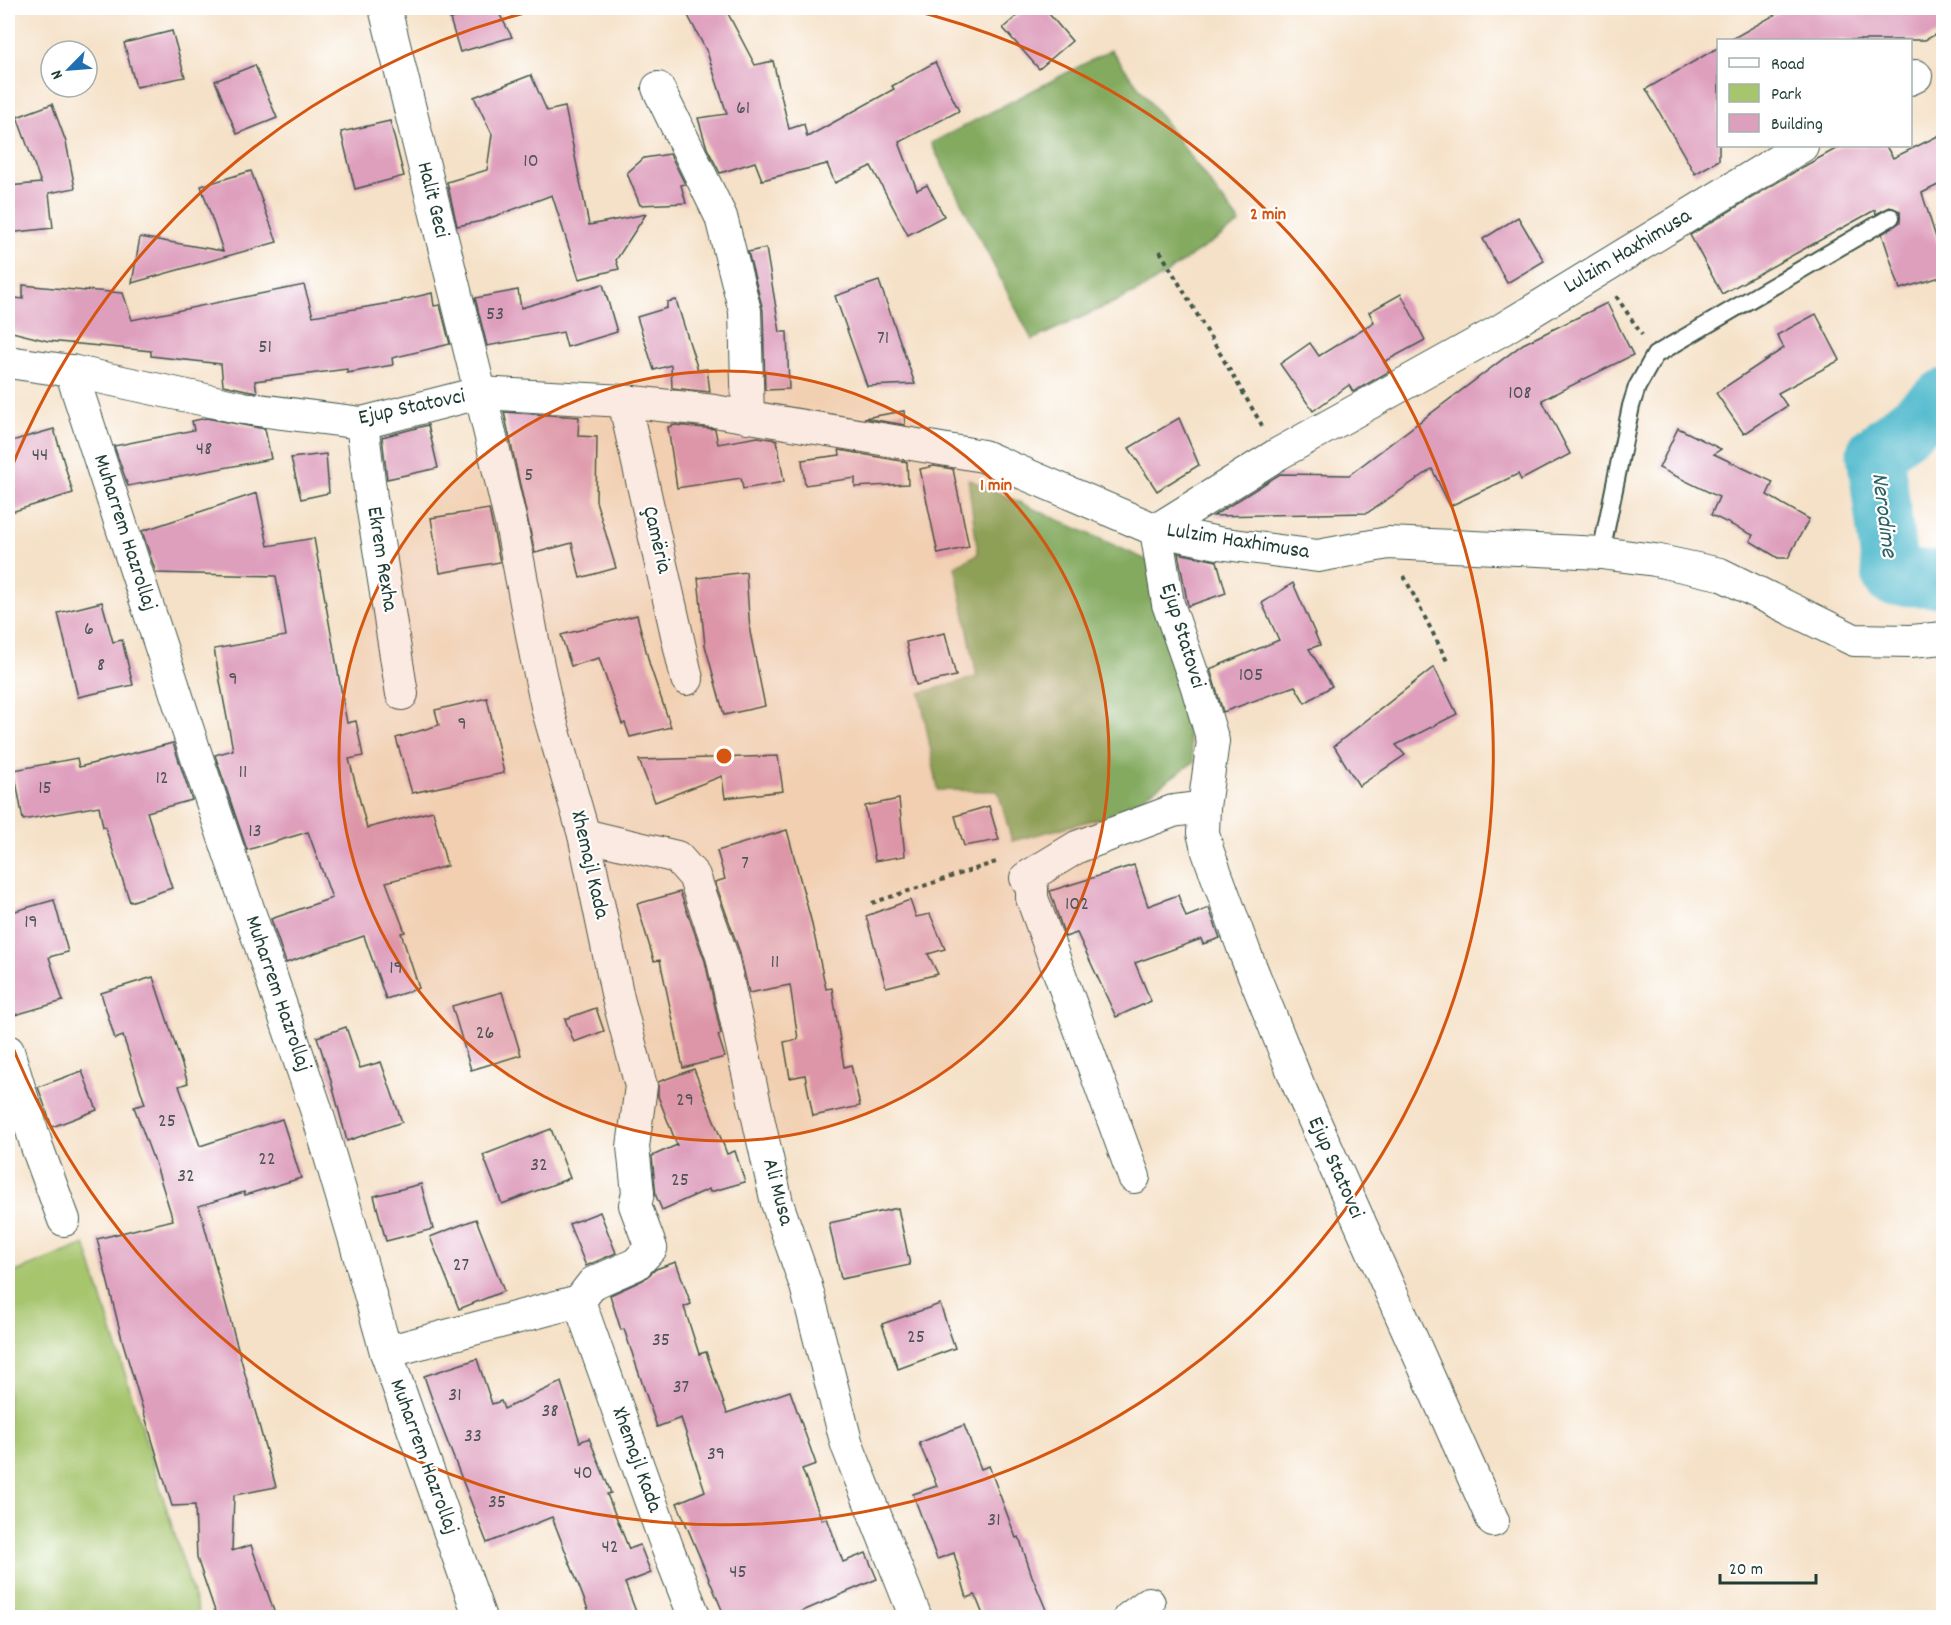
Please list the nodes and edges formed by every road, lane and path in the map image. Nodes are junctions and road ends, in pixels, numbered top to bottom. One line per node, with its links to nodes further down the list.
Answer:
1 (385, 8): 10 (street, Halit Geci)
2 (658, 88): 12 (street)
3 (1800, 147): 6 (street, Lulzim Haxhimusa)
4 (1891, 217): 7 (lane)
5 (1160, 251): 14 (path)
6 (1599, 270): 7 (path); 14 (street, Lulzim Haxhimusa)
7 (1655, 355): 17 (lane)
8 (8, 362): 9 (street, Ejup Statovci)
9 (71, 371): 13 (street, Ejup Statovci); 28 (street, Muharrem Hazrollaj)
10 (479, 393): 11 (street, Ejup Statovci); 13 (street, Ejup Statovci); 23 (street, Xhemajl Kada)
11 (624, 401): 12 (street, Ejup Statovci); 20 (street, Çamëria)
12 (748, 417): 15 (street, Ejup Statovci)
13 (362, 423): 21 (street, Ekrem Rexha)
14 (1278, 454): 15 (street, Lulzim Haxhimusa)
15 (1156, 530): 16 (street, Lulzim Haxhimusa); 22 (street, Ejup Statovci)
16 (1388, 543): 17 (street, Lulzim Haxhimusa); 19 (path)
17 (1601, 553): 18 (street, Lulzim Haxhimusa)
18 (1944, 638)
19 (1448, 663)
20 (687, 679)
21 (402, 694)
22 (1204, 807): 25 (street); 29 (street, Ejup Statovci)
23 (584, 835): 27 (street, Xhemajl Kada); 32 (street, Ali Musa)
24 (8, 1051): 26 (street)
25 (1134, 1177)
26 (64, 1220)
27 (579, 1301): 28 (street); 31 (street, Xhemajl Kada)
28 (386, 1352): 30 (street, Muharrem Hazrollaj)
29 (1492, 1521)
30 (480, 1617)
31 (695, 1617)
32 (916, 1617)

